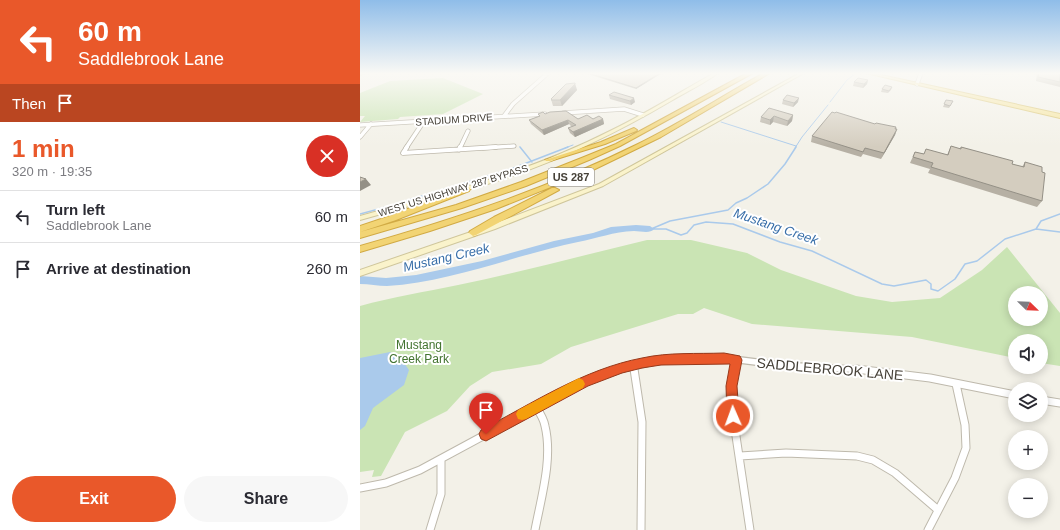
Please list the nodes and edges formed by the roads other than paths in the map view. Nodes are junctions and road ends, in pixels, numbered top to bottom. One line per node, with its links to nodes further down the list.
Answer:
1 (520, 98): 11 (street)
2 (673, 98): 10 (main road, WEST US HIGHWAY 287 BYPASS)
3 (704, 98): 7 (highway, US 287)
4 (724, 98): 20 (highway, US 287)
5 (758, 98): 25 (main road)
6 (978, 98): 12 (main road)
7 (681, 110): 21 (highway); 26 (highway, US 287)
8 (558, 113): 10 (street)
9 (549, 114): 11 (street, STADIUM DRIVE)
10 (643, 115): 21 (main road, WEST US HIGHWAY 287 BYPASS)
11 (504, 116): 13 (street, STADIUM DRIVE)
12 (1060, 116)
13 (424, 121): 14 (street, STADIUM DRIVE); 19 (street)
14 (371, 124): 15 (street, STADIUM DRIVE); 17 (street)
15 (360, 125)
16 (468, 131): 19 (street)
17 (360, 137)
18 (514, 146): 19 (street)
19 (459, 150)
20 (630, 150): 25 (highway); 27 (highway, US 287)
21 (548, 160): 22 (main road, WEST US HIGHWAY 287 BYPASS)
22 (466, 189): 23 (main road, WEST US HIGHWAY 287 BYPASS); 24 (highway)
23 (360, 218)
24 (360, 229)
25 (474, 233): 28 (main road)
26 (360, 235)
27 (360, 249)
28 (360, 273)
29 (737, 360): 30 (street, SADDLEBROOK LANE); 31 (street, SADDLEBROOK LANE); 36 (street)
30 (633, 365): 35 (street, SADDLEBROOK LANE); 42 (street)
31 (956, 384): 32 (street, SADDLEBROOK LANE); 39 (street)
32 (1008, 394)
33 (1048, 401): 34 (street)
34 (1060, 403)
35 (536, 407): 37 (street, SADDLEBROOK LANE); 41 (street)
36 (740, 456): 39 (street); 43 (street)
37 (440, 459): 38 (street, SADDLEBROOK LANE); 40 (street)
38 (360, 488)
39 (938, 510): 44 (street)
40 (430, 530)
41 (535, 530)
42 (641, 530)
43 (750, 530)
44 (928, 530)

